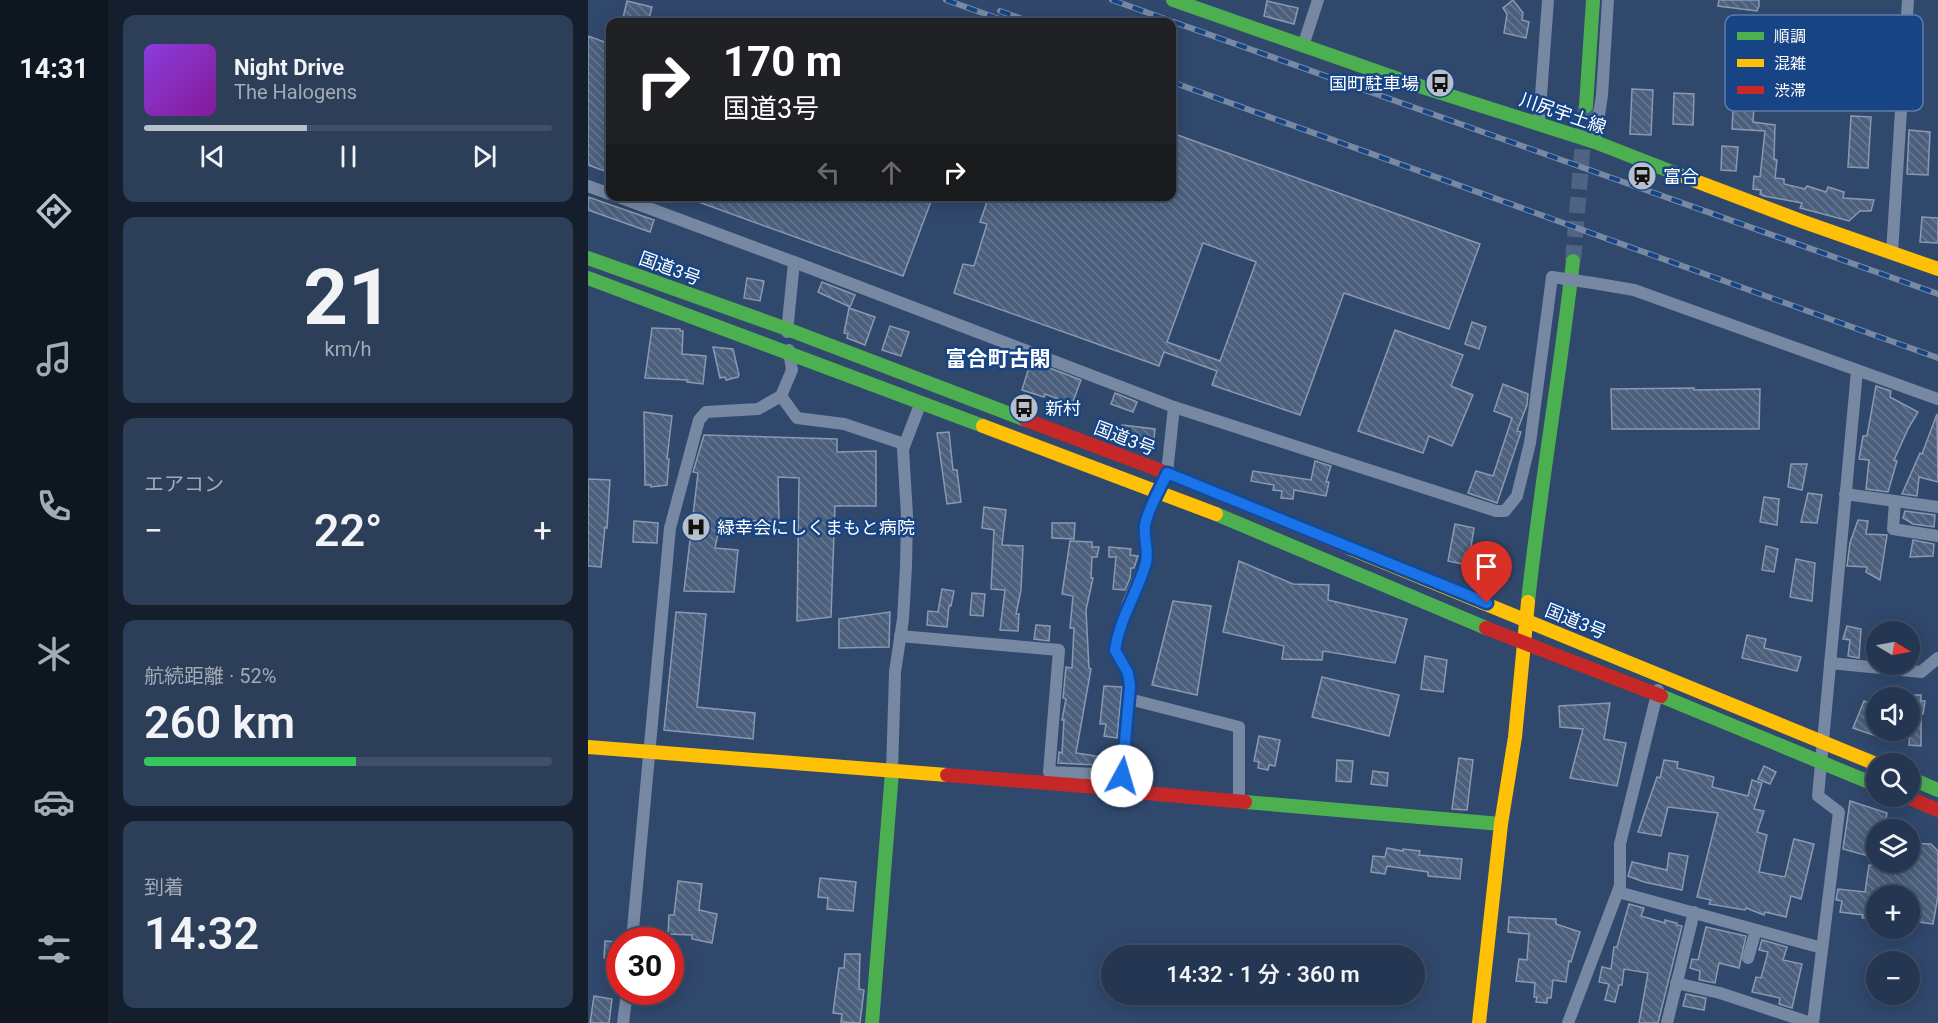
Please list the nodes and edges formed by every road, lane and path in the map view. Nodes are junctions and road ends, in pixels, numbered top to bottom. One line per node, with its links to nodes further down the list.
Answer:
1 (1173, 0): 8 (main road, 川尻宇土線)
2 (1318, 0): 8 (street)
3 (1548, 0): 11 (street)
4 (1593, 0): 9 (main road)
5 (1608, 0): 12 (street)
6 (1908, 0): 7 (street)
7 (1907, 15)
8 (1303, 46): 11 (main road, 川尻宇土線)
9 (1586, 106)
10 (1901, 111): 16 (street)
11 (1539, 123): 12 (main road, 川尻宇土線)
12 (1595, 142): 16 (main road, 川尻宇土線)
13 (588, 186): 14 (street)
14 (606, 193)
15 (629, 201): 19 (street)
16 (1892, 253): 20 (main road, 川尻宇土線)
17 (588, 258): 22 (main road, 国道3号)
18 (1573, 261): 36 (main road)
19 (794, 262): 22 (street); 28 (street)
20 (1938, 269)
21 (588, 279): 23 (main road)
22 (787, 329): 23 (street); 30 (main road, 国道3号)
23 (789, 353): 25 (street); 27 (main road)
24 (1857, 370): 26 (street); 28 (street, bridge); 32 (street)
25 (781, 396): 29 (street); 46 (street)
26 (1938, 399)
27 (921, 402): 29 (street); 31 (main road)
28 (1174, 407): 30 (street)
29 (904, 444): 37 (street)
30 (1167, 473): 31 (street); 36 (main road, 国道3号)
31 (1159, 492): 38 (main road); 43 (street)
32 (1845, 494): 33 (street); 40 (street)
33 (1895, 502): 34 (street); 35 (street)
34 (1938, 507)
35 (1938, 536)
36 (1526, 621): 38 (main road); 41 (main road, 国道3号)
37 (900, 636): 49 (street); 51 (street)
38 (1525, 645): 42 (main road); 57 (main road)
39 (1938, 658): 40 (street)
40 (1830, 663): 44 (street)
41 (1664, 676): 42 (street); 44 (main road, 国道3号)
42 (1656, 694): 48 (main road); 58 (street)
43 (1130, 699): 51 (street); 54 (street)
44 (1823, 742): 47 (main road, 国道3号); 48 (street)
45 (588, 747): 46 (main road)
46 (649, 752): 49 (main road); 60 (street)
47 (1866, 760)
48 (1821, 762): 50 (main road); 62 (street)
49 (892, 772): 51 (main road); 67 (main road)
50 (1866, 781)
51 (1121, 782): 54 (main road)
52 (1920, 782): 53 (main road)
53 (1938, 790)
54 (1239, 800): 57 (main road)
55 (1920, 802): 56 (main road)
56 (1938, 810)
57 (1502, 824): 68 (main road)
58 (1618, 891): 59 (street); 69 (street)
59 (1694, 912): 61 (street); 64 (street)
60 (633, 927)
61 (1756, 930): 62 (street); 63 (street)
62 (1822, 948): 71 (street)
63 (1748, 958)
64 (1676, 983): 70 (street); 71 (street)
65 (625, 1005): 66 (street)
66 (623, 1023)
67 (872, 1023)
68 (1479, 1023)
69 (1568, 1023)
70 (1667, 1023)
71 (1812, 1023)

